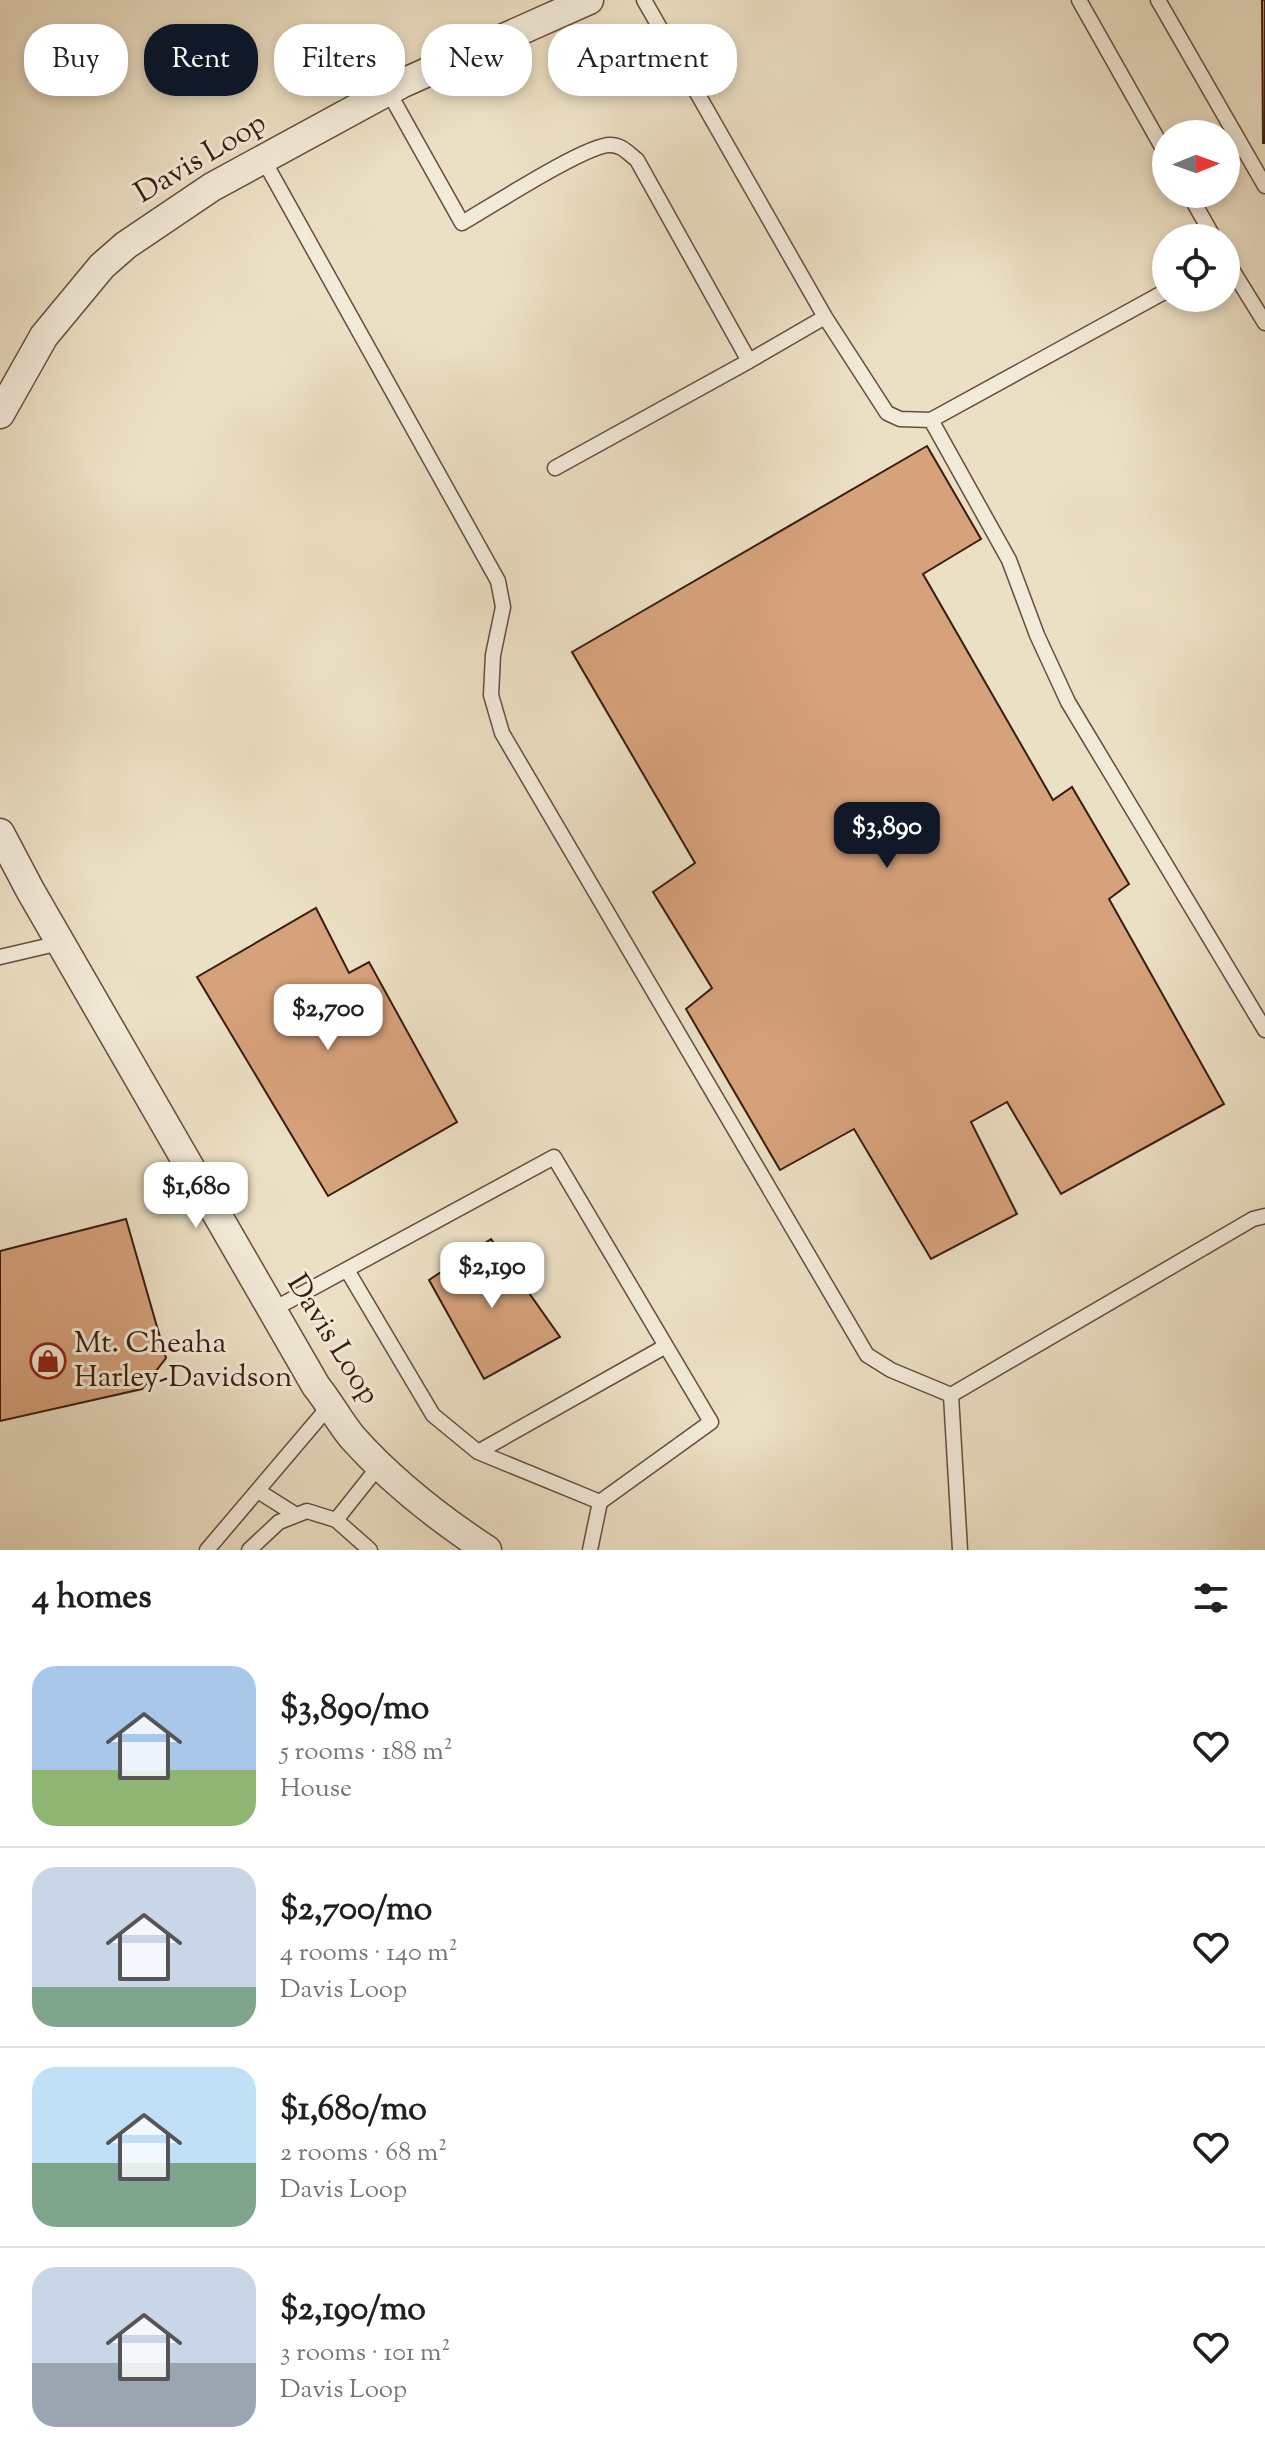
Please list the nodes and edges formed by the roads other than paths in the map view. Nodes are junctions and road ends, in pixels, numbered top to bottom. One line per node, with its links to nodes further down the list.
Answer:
1 (589, 0): 5 (street, Davis Loop)
2 (644, 0): 13 (lane)
3 (1079, 0): 8 (lane)
4 (1158, 0): 10 (lane)
5 (405, 83)
6 (379, 96): 9 (street, Davis Loop)
7 (391, 96): 15 (lane)
8 (1152, 129)
9 (263, 159): 16 (street, Davis Loop); 27 (lane)
10 (1265, 186)
11 (1240, 283): 14 (lane)
12 (1152, 299): 17 (lane)
13 (825, 317): 15 (lane); 17 (lane)
14 (1265, 323)
15 (749, 361): 18 (lane)
16 (0, 414)
17 (931, 420): 22 (lane)
18 (555, 468)
19 (0, 833): 20 (street, Davis Loop)
20 (60, 943): 21 (lane); 25 (street, Davis Loop)
21 (0, 957)
22 (1265, 1030)
23 (1265, 1216): 27 (lane)
24 (347, 1270): 25 (lane); 26 (lane); 29 (lane)
25 (272, 1310): 28 (street, Davis Loop)
26 (666, 1346): 29 (lane); 32 (lane)
27 (951, 1395): 40 (lane)
28 (331, 1404): 30 (street, Davis Loop); 31 (lane)
29 (478, 1452): 32 (lane)
30 (379, 1466): 34 (lane); 38 (street, Davis Loop)
31 (258, 1491): 33 (lane); 35 (lane)
32 (600, 1502): 39 (lane)
33 (296, 1515): 34 (lane); 36 (lane)
34 (336, 1520): 37 (lane)
35 (207, 1550)
36 (249, 1550)
37 (370, 1550)
38 (487, 1550)
39 (590, 1550)
40 (960, 1550)

